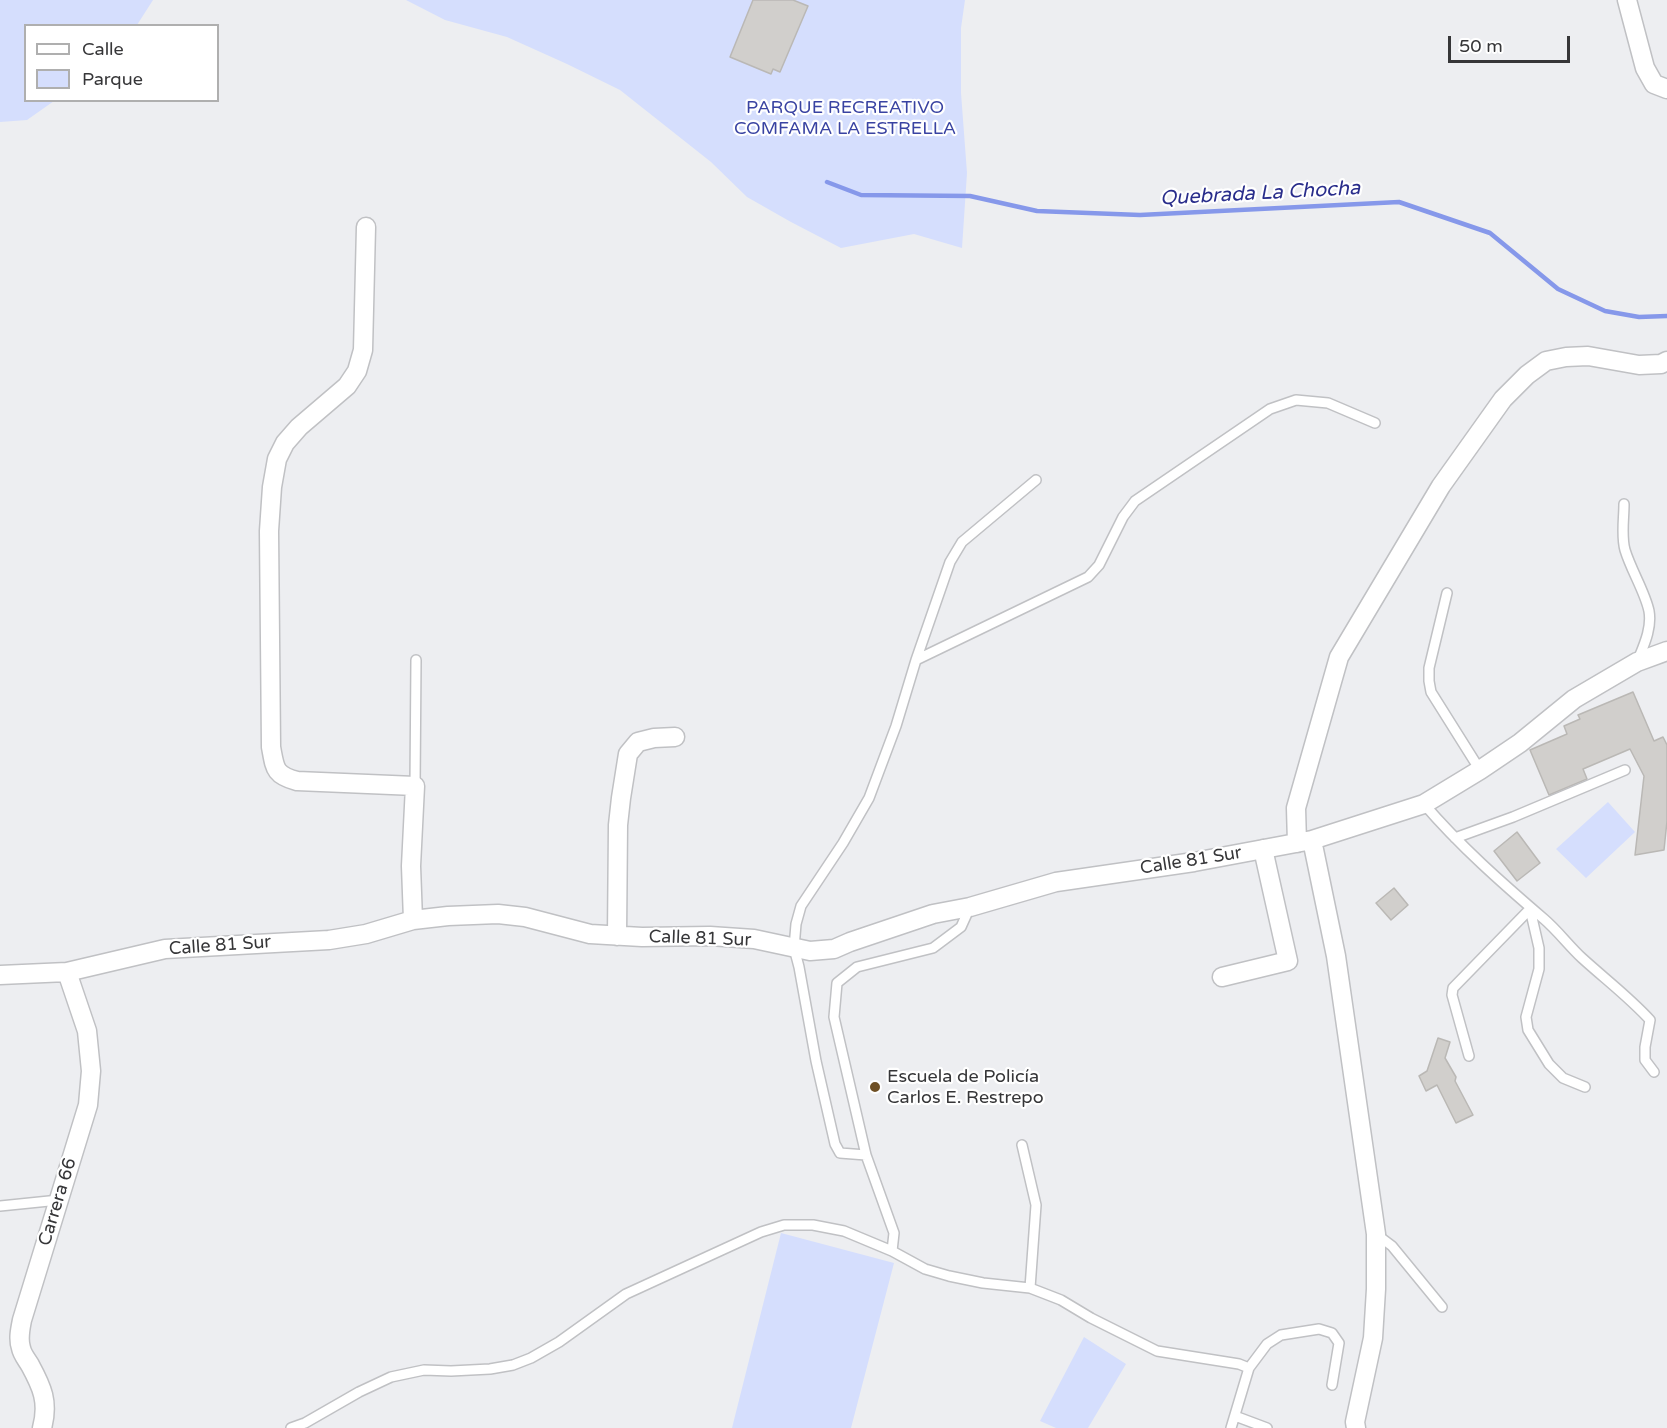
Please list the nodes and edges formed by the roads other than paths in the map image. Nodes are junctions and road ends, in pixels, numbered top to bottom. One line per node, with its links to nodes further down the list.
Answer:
1 (1627, 0): 2 (street)
2 (1667, 89)
3 (366, 227): 16 (street)
4 (1667, 362): 19 (street)
5 (1375, 423): 11 (lane)
6 (1036, 480): 11 (lane)
7 (1624, 504): 12 (lane)
8 (1447, 593): 14 (lane)
9 (1667, 651): 12 (street, Calle 81 Sur)
10 (416, 660): 16 (lane)
11 (916, 660): 25 (lane)
12 (1637, 662): 14 (street, Calle 81 Sur)
13 (675, 736): 24 (street)
14 (1480, 770): 17 (street, Calle 81 Sur)
15 (1625, 770): 18 (lane)
16 (415, 786): 23 (street)
17 (1425, 804): 18 (lane); 19 (street, Calle 81 Sur)
18 (1455, 838): 22 (lane)
19 (1304, 842): 20 (street, Calle 81 Sur); 36 (street)
20 (1263, 849): 21 (street, Calle 81 Sur); 28 (street)
21 (970, 907): 25 (street, Calle 81 Sur); 33 (lane)
22 (1530, 909): 29 (lane); 30 (lane); 31 (lane)
23 (413, 920): 24 (street, Calle 81 Sur); 26 (street, Calle 81 Sur)
24 (617, 936): 25 (street, Calle 81 Sur)
25 (794, 948): 33 (lane)
26 (67, 972): 27 (street, Calle 81 Sur); 34 (street, Carrera 66)
27 (0, 975)
28 (1222, 977)
29 (1469, 1056)
30 (1654, 1072)
31 (1585, 1087)
32 (1022, 1145): 38 (lane)
33 (866, 1155): 37 (lane)
34 (59, 1200): 35 (lane); 43 (street, Carrera 66)
35 (0, 1206)
36 (1376, 1234): 39 (lane); 47 (street)
37 (892, 1251): 38 (lane); 44 (lane)
38 (1030, 1288): 40 (lane)
39 (1442, 1306)
40 (1249, 1368): 41 (lane); 42 (lane)
41 (1332, 1385)
42 (1235, 1416): 45 (lane); 46 (lane)
43 (42, 1428)
44 (291, 1428)
45 (1231, 1428)
46 (1267, 1428)
47 (1356, 1428)

